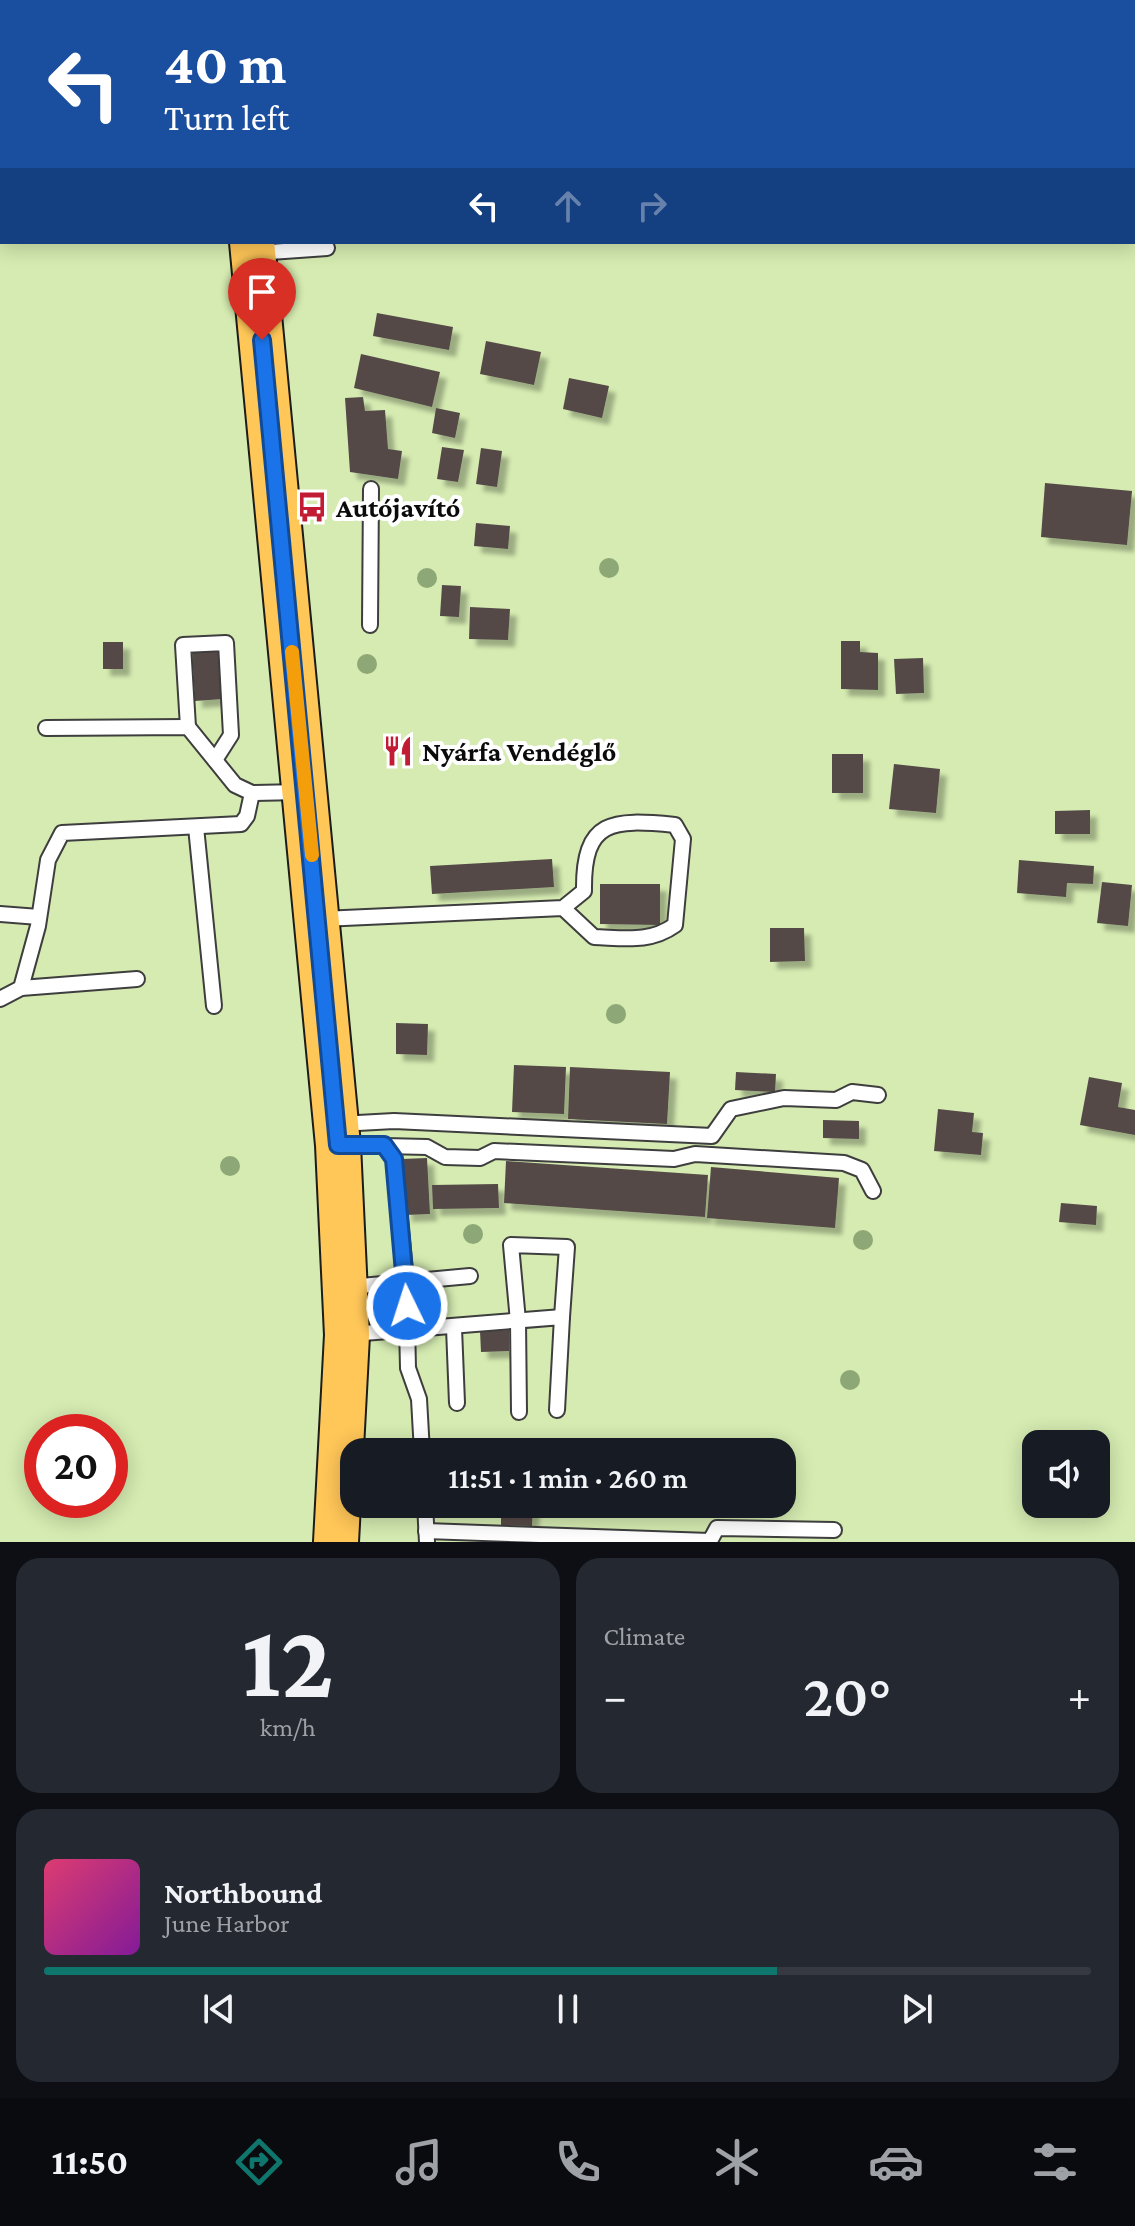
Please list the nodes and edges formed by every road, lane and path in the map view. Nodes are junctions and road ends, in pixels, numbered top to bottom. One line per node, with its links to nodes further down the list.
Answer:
1 (253, 248): 2 (lane); 8 (main road)
2 (327, 248)
3 (371, 489): 4 (lane)
4 (370, 625)
5 (188, 727): 6 (lane); 7 (lane); 7 (lane)
6 (46, 728)
7 (215, 760): 9 (lane)
8 (305, 792): 9 (lane); 14 (main road)
9 (252, 793): 10 (lane)
10 (196, 827): 13 (lane); 18 (lane)
11 (563, 908): 11 (lane); 14 (lane)
12 (0, 914): 13 (lane)
13 (39, 917): 16 (lane)
14 (318, 919): 20 (main road)
15 (137, 979): 16 (lane)
16 (21, 988): 17 (lane)
17 (0, 999)
18 (214, 1006)
19 (878, 1095): 20 (lane)
20 (337, 1134): 21 (lane); 25 (main road)
21 (384, 1145): 22 (lane); 24 (lane)
22 (873, 1191)
23 (470, 1276): 24 (lane)
24 (406, 1281): 25 (lane); 29 (lane)
25 (346, 1287): 30 (main road)
26 (562, 1317): 27 (lane); 27 (lane); 32 (lane)
27 (518, 1321): 28 (lane); 33 (lane)
28 (454, 1328): 29 (lane); 31 (lane)
29 (408, 1331): 30 (lane); 34 (lane)
30 (347, 1335): 37 (main road)
31 (457, 1403)
32 (557, 1410)
33 (519, 1412)
34 (421, 1438)
35 (834, 1530): 36 (lane)
36 (427, 1537)
37 (336, 1542)

